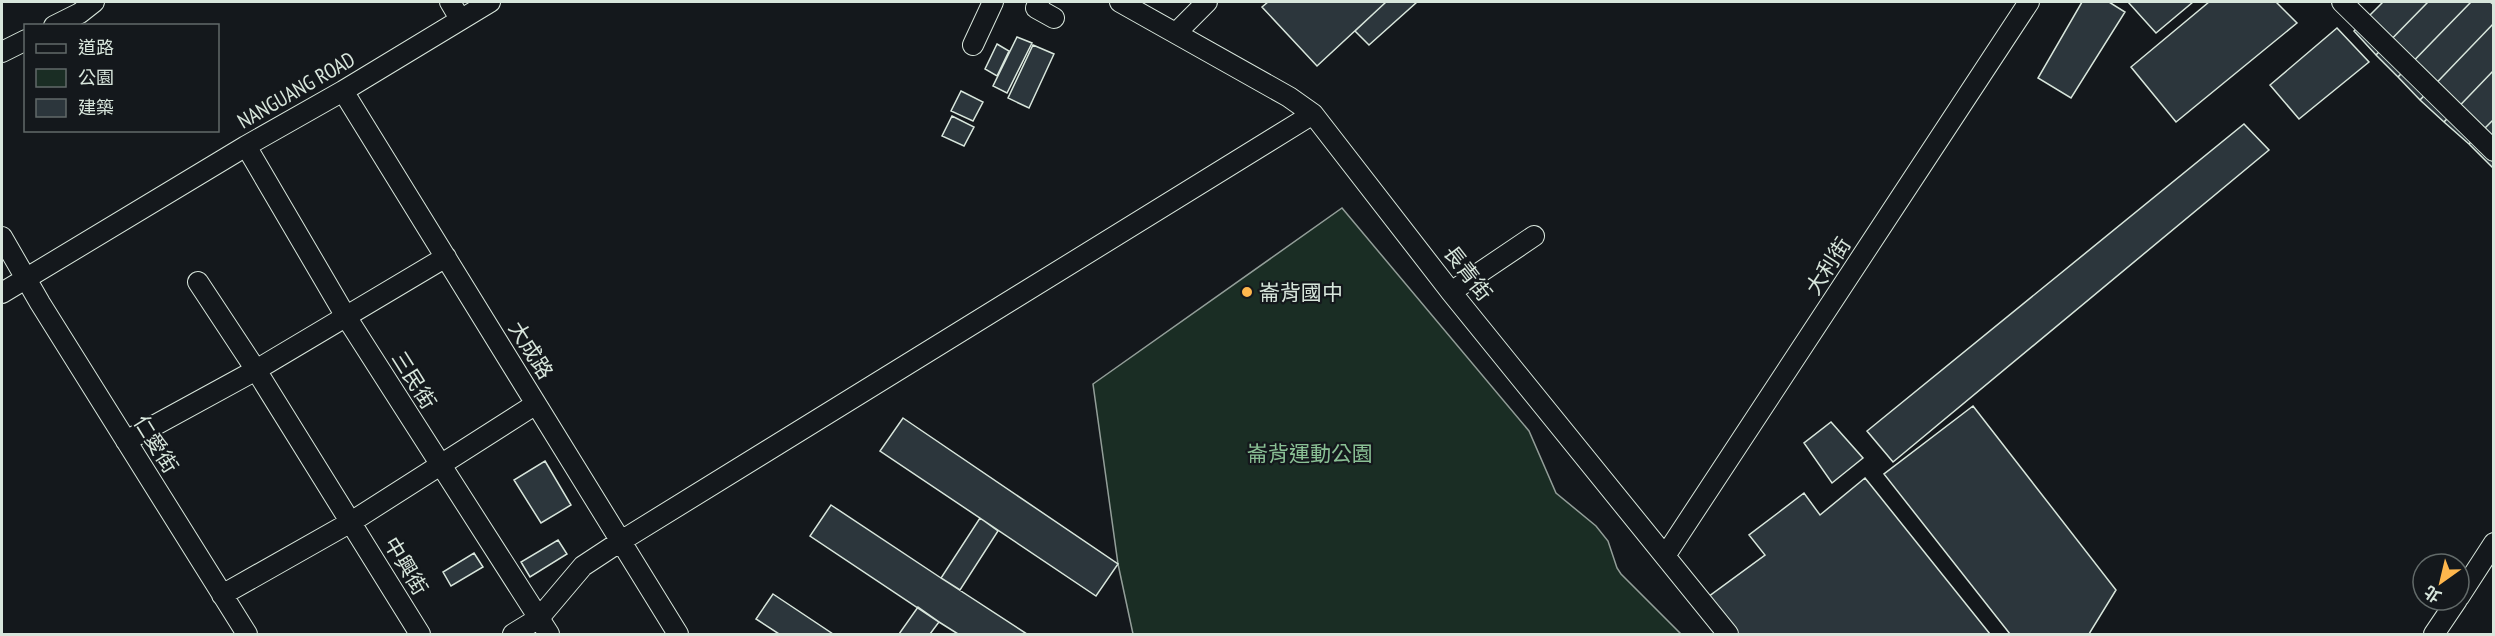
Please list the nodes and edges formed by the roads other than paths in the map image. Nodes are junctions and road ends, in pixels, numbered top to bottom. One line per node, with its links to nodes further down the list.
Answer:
1 (94, 2): 12 (street)
2 (450, 2): 11 (street)
3 (490, 2): 11 (street, NANGUANG ROAD)
4 (993, 2): 15 (street)
5 (1039, 2): 10 (street)
6 (1120, 2): 13 (street, 長青街)
7 (1207, 2): 13 (street)
8 (2029, 2): 36 (street, 大利街)
9 (2342, 2): 20 (street)
10 (1054, 18)
11 (460, 19): 17 (street, NANGUANG ROAD)
12 (58, 24)
13 (1176, 33): 18 (street, 長青街)
14 (24, 41): 16 (street)
15 (973, 45)
16 (2, 52)
17 (344, 91): 19 (street, NANGUANG ROAD); 23 (street, 大成路)
18 (1313, 114): 26 (street, 長青街); 34 (street)
19 (246, 146): 24 (street, NANGUANG ROAD); 28 (street, 三民街)
20 (2493, 151)
21 (1534, 236): 26 (street)
22 (2, 237): 24 (street, 仁愛街)
23 (446, 257): 28 (street); 30 (street, 大成路)
24 (26, 279): 27 (street, NANGUANG ROAD); 31 (street, 仁愛街)
25 (198, 282): 29 (street)
26 (1451, 292): 36 (street, 長青街)
27 (2, 293)
28 (345, 315): 29 (street); 32 (street, 三民街)
29 (256, 370): 31 (street); 33 (street)
30 (536, 404): 32 (street); 34 (street, 大成路)
31 (126, 441): 38 (street, 仁愛街)
32 (439, 465): 33 (street); 40 (street, 三民街)
33 (351, 522): 38 (street); 42 (street, 中興街)
34 (621, 540): 40 (street); 44 (street, 大成路)
35 (2493, 543): 37 (street)
36 (1665, 556): 45 (street, 長青街)
37 (2471, 578)
38 (222, 595): 41 (street, 仁愛街)
39 (2449, 612): 46 (street)
40 (544, 626): 43 (street)
41 (247, 634)
42 (420, 634)
43 (513, 634)
44 (678, 634)
45 (1728, 634)
46 (2434, 634)

